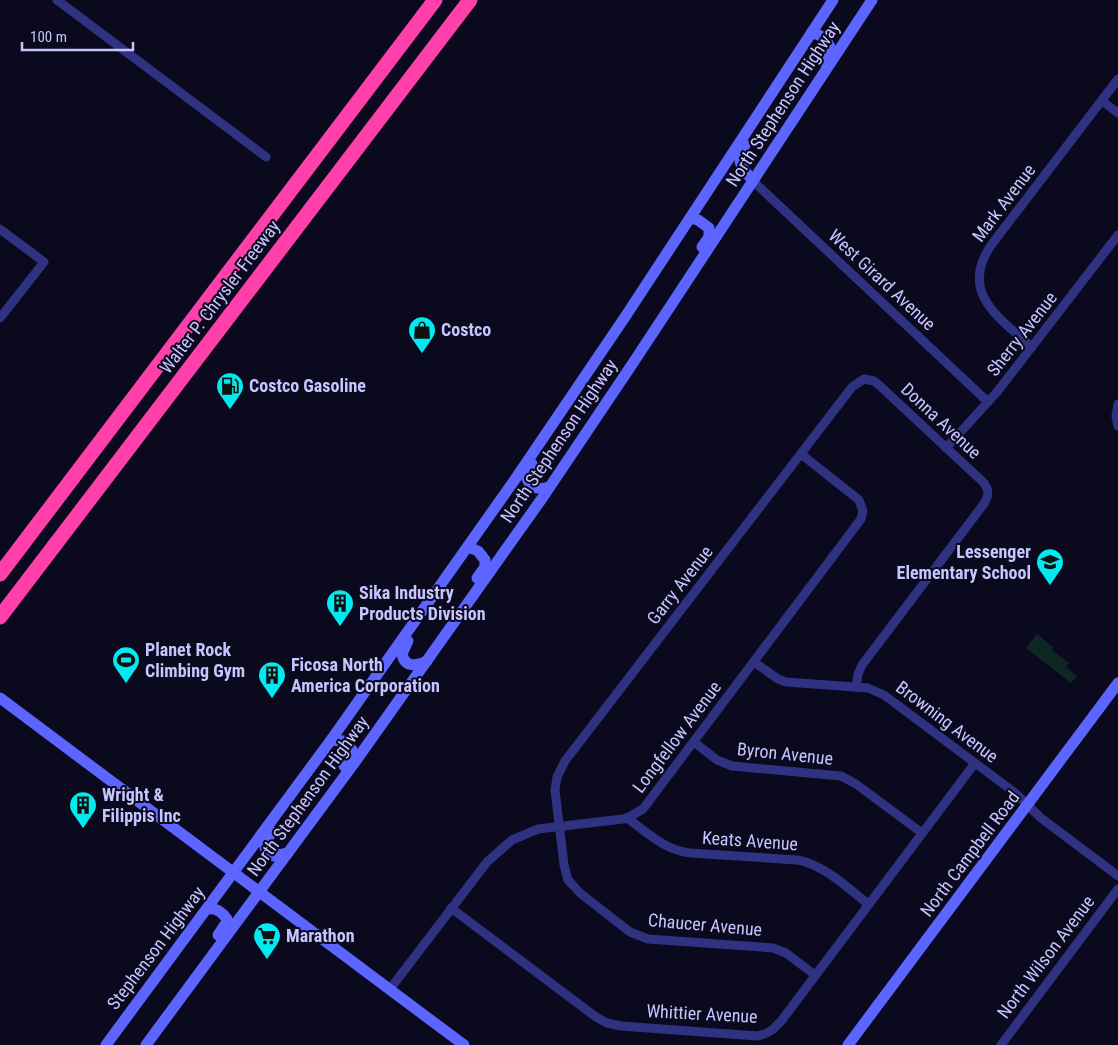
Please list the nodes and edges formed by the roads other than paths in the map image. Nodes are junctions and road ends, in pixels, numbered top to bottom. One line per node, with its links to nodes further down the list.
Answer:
1 (57, 0): 12 (street)
2 (435, 0): 29 (highway, Walter P. Chrysler Freeway)
3 (470, 0): 32 (highway, Walter P. Chrysler Freeway)
4 (833, 0): 6 (main road, North Stephenson Highway)
5 (872, 0): 11 (main road, North Stephenson Highway)
6 (812, 32): 7 (main road, North Stephenson Highway); 11 (main road)
7 (785, 72): 13 (main road); 14 (main road, North Stephenson Highway)
8 (1118, 79): 9 (street, Mark Avenue)
9 (1102, 101): 10 (street); 19 (street, Mark Avenue)
10 (1118, 113)
11 (778, 143): 13 (main road, North Stephenson Highway)
12 (266, 157)
13 (753, 181): 18 (main road, North Stephenson Highway); 22 (street, West Girard Avenue)
14 (690, 218): 18 (main road); 21 (main road, North Stephenson Highway)
15 (0, 229): 17 (street)
16 (1118, 235): 19 (street, Sherry Avenue)
17 (0, 318)
18 (656, 328): 27 (main road, North Stephenson Highway)
19 (1032, 347): 22 (street, Sherry Avenue)
20 (864, 379): 25 (street, Donna Avenue); 26 (street, Garry Avenue)
21 (574, 392): 27 (main road); 28 (main road, North Stephenson Highway)
22 (988, 402): 25 (street, Sherry Avenue)
23 (1118, 404): 24 (street)
24 (1118, 426)
25 (946, 448): 36 (street, Donna Avenue)
26 (801, 454): 34 (street, Longfellow Avenue); 44 (street, Garry Avenue)
27 (549, 487): 30 (main road, North Stephenson Highway)
28 (468, 547): 30 (main road); 31 (main road, North Stephenson Highway)
29 (0, 574)
30 (471, 600): 33 (main road, North Stephenson Highway)
31 (418, 616): 33 (main road); 38 (main road, North Stephenson Highway)
32 (0, 617)
33 (427, 662): 45 (main road, North Stephenson Highway)
34 (754, 662): 36 (street, Browning Avenue); 39 (street, Longfellow Avenue)
35 (1118, 683): 42 (main road, North Campbell Road)
36 (856, 687): 41 (street, Browning Avenue)
37 (0, 698): 48 (main road)
38 (331, 740): 40 (main road, North Stephenson Highway); 45 (main road)
39 (694, 742): 43 (street, Longfellow Avenue); 46 (street, Byron Avenue)
40 (318, 758): 47 (main road); 48 (main road, North Stephenson Highway)
41 (975, 763): 42 (street, Browning Avenue); 46 (street, Whittier Avenue)
42 (1028, 805): 49 (street, Browning Avenue); 63 (main road, North Campbell Road)
43 (627, 818): 44 (street, Longfellow Avenue); 52 (street, Keats Avenue)
44 (559, 826): 53 (street, Longfellow Avenue); 55 (street, Chaucer Avenue)
45 (305, 829): 47 (main road, North Stephenson Highway)
46 (922, 833): 52 (street, Whittier Avenue)
47 (288, 853): 51 (main road, North Stephenson Highway)
48 (234, 872): 51 (main road); 54 (main road, Stephenson Highway)
49 (1118, 876)
50 (1118, 889): 64 (street, North Wilson Avenue)
51 (260, 891): 57 (main road); 58 (main road)
52 (868, 904): 55 (street, Whittier Avenue)
53 (451, 908): 55 (street, Whittier Avenue); 57 (street, Longfellow Avenue)
54 (207, 909): 56 (main road, Stephenson Highway); 58 (main road)
55 (815, 975)
56 (154, 980): 59 (main road, Stephenson Highway); 60 (main road)
57 (390, 989): 62 (main road)
58 (172, 1010): 61 (main road)
59 (106, 1045)
60 (113, 1045)
61 (146, 1045)
62 (464, 1045)
63 (848, 1045)
64 (1001, 1045)

